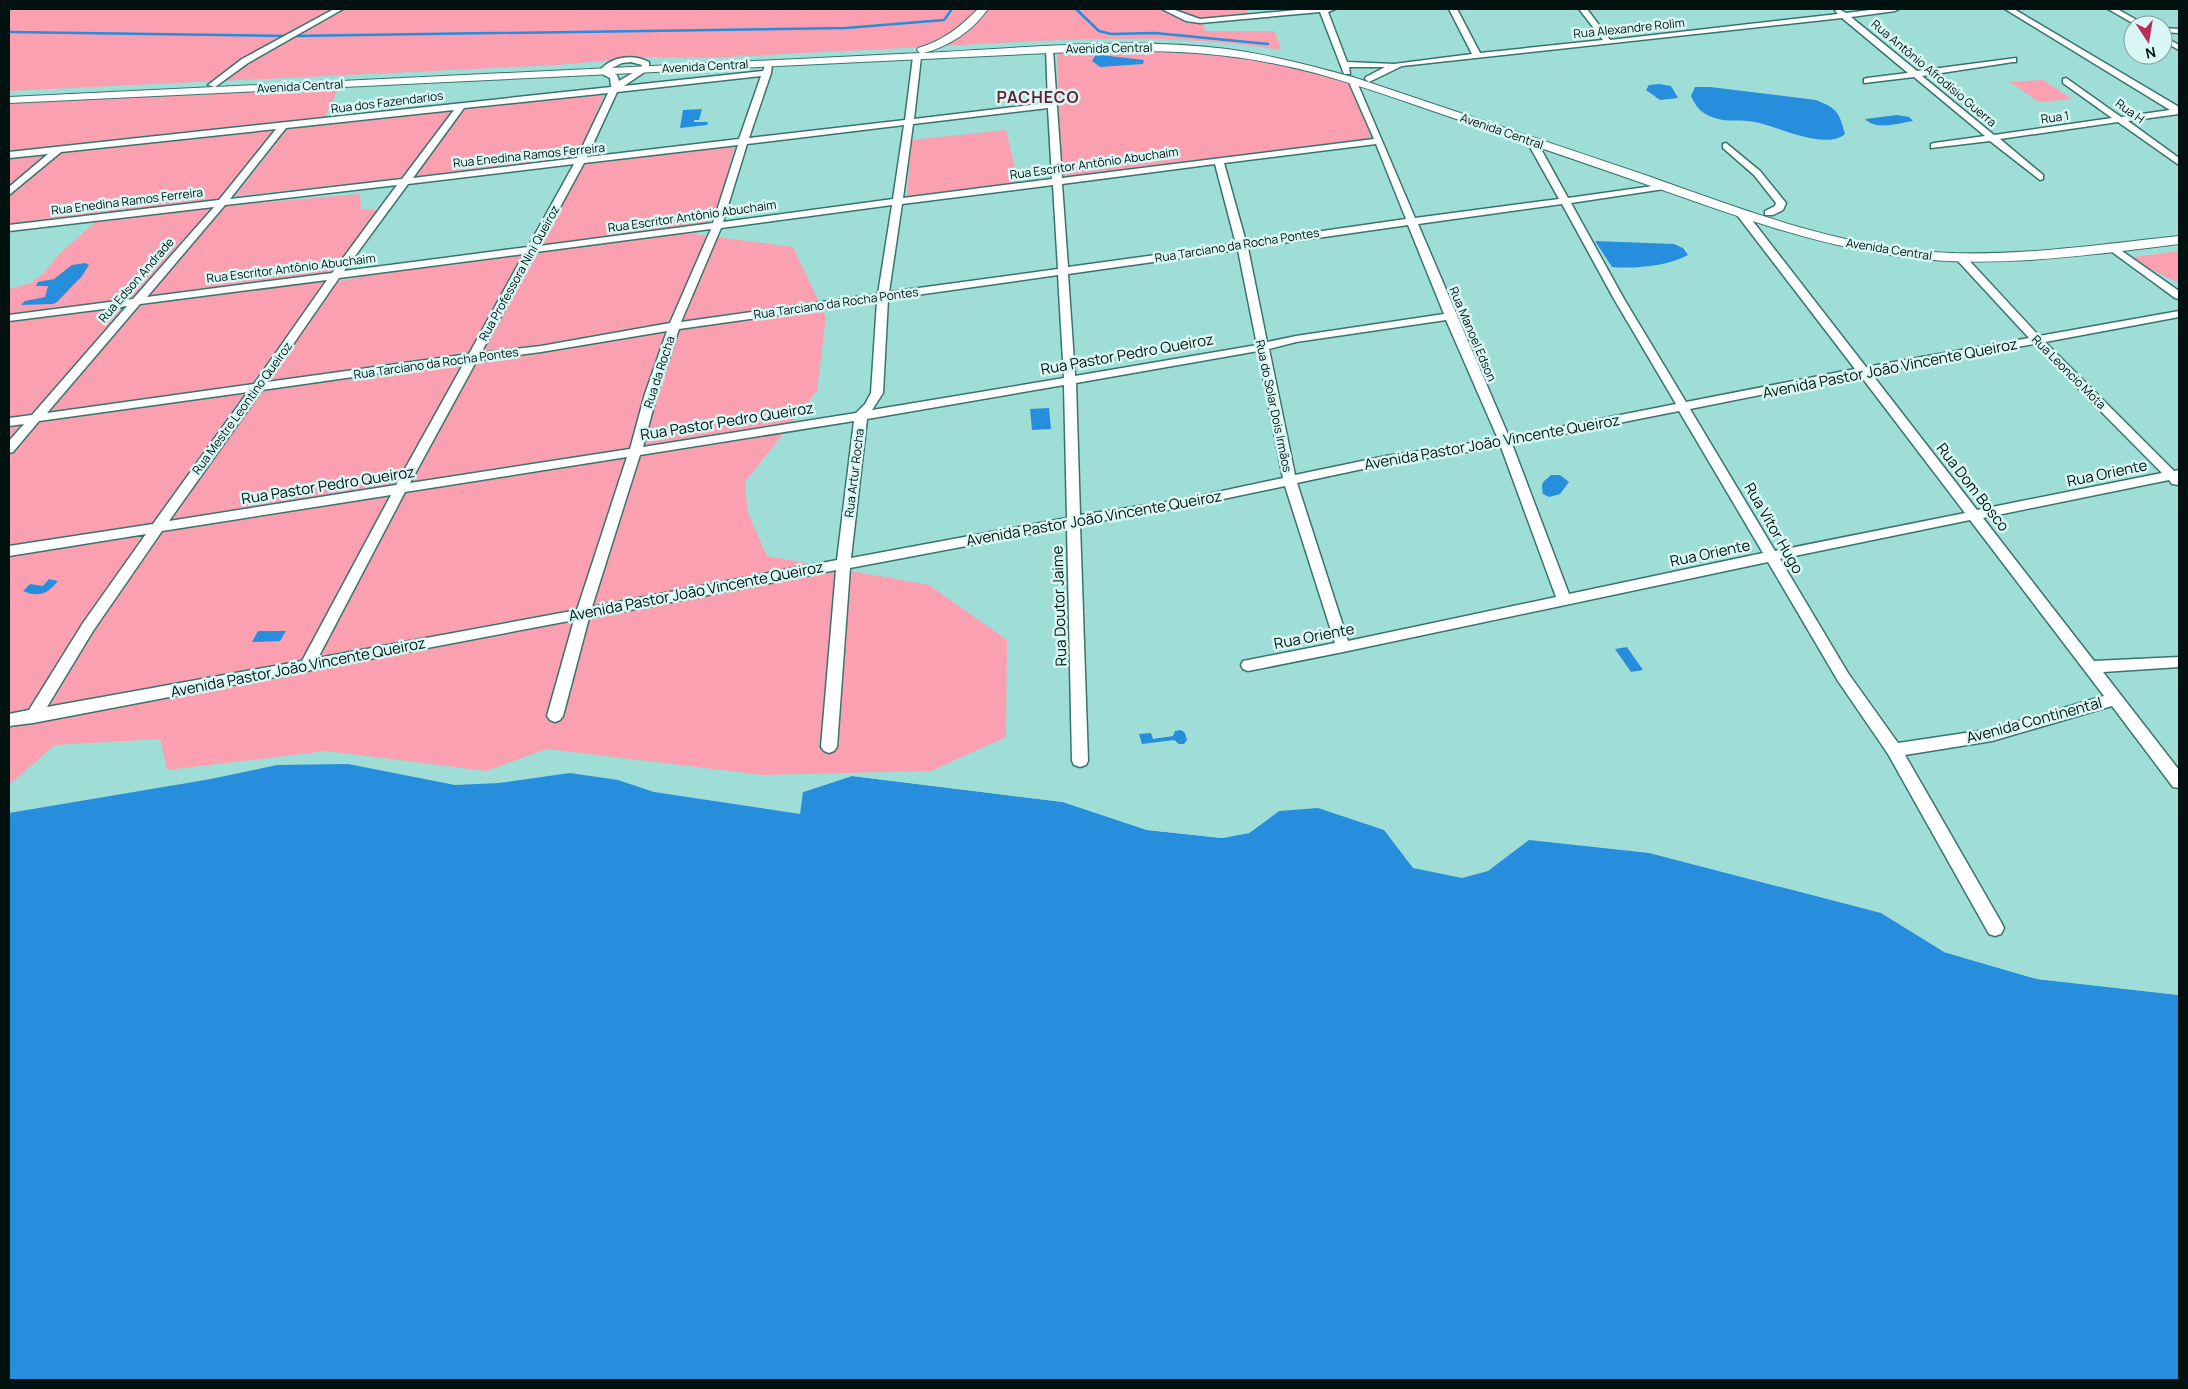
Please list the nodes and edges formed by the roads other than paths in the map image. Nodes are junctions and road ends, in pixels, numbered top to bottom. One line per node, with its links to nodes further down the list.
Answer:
1 (339, 9): 29 (street)
2 (983, 9): 14 (main road)
3 (1166, 9): 4 (street)
4 (1325, 9): 24 (street, Rua Manoel Edson)
5 (1453, 9): 17 (street)
6 (1583, 9): 13 (street)
7 (1836, 9): 11 (street, Rua Antônio Afrodísio Guerra)
8 (1896, 9): 11 (street, Rua Alexandre Rolim)
9 (2009, 9): 35 (street)
10 (2112, 9): 12 (street)
11 (1844, 15): 13 (street, Rua Alexandre Rolim); 25 (street, Rua Antônio Afrodísio Guerra)
12 (2123, 15)
13 (1608, 42): 17 (street, Rua Alexandre Rolim)
14 (959, 44): 15 (main road, Avenida Central); 16 (main road, Avenida Central); 16 (main road); 24 (main road, Avenida Central)
15 (1049, 50): 24 (main road, Avenida Central); 33 (street, Rua Doutor Jaime)
16 (918, 54): 20 (main road, Avenida Central); 22 (main road, Avenida Central); 37 (street, Rua Artur Rocha)
17 (1477, 56): 19 (street, Rua Alexandre Rolim)
18 (2013, 60): 25 (street)
19 (1395, 66): 24 (street, Rua Alexandre Rolim); 26 (street, Rua Alexandre Rolim)
20 (641, 67): 21 (main road, Avenida Central); 21 (street); 22 (main road, Avenida Central); 30 (street)
21 (611, 68): 23 (main road, Avenida Central); 23 (main road); 30 (street)
22 (769, 68): 30 (street, Rua dos Fazendarios); 42 (street, Rua da Rocha)
23 (565, 70): 29 (main road, Avenida Central); 32 (main road, Avenida Central)
24 (1347, 72): 26 (main road, Avenida Central); 40 (street, Rua Manoel Edson); 41 (main road, Avenida Central)
25 (1914, 74): 27 (street); 39 (street, Rua Antônio Afrodísio Guerra)
26 (1369, 79): 59 (main road, Avenida Central)
27 (1867, 81)
28 (2066, 81): 36 (street, Rua H)
29 (212, 85): 31 (main road, Avenida Central)
30 (614, 90): 34 (street, Rua dos Fazendarios); 48 (street, Rua Professora Nini Queiroz)
31 (9, 95)
32 (9, 100)
33 (1052, 105): 37 (street, Rua Enedina Ramos Ferreira); 52 (street, Rua Doutor Jaime)
34 (461, 106): 38 (street, Rua dos Fazendarios); 51 (street, Rua Mestre Leontino Queiroz)
35 (2179, 111): 36 (street, Rua 1)
36 (2121, 120): 39 (street, Rua 1); 49 (street, Rua H)
37 (910, 122): 42 (street, Rua Enedina Ramos Ferreira); 56 (street, Rua Artur Rocha)
38 (282, 127): 45 (street, Rua dos Fazendarios); 55 (street, Rua Edson Andrade)
39 (1993, 138): 44 (street, Rua 1); 50 (street, Rua Antônio Afrodísio Guerra)
40 (1379, 140): 47 (street, Rua Escritor Antônio Abuchaim); 60 (street, Rua Manoel Edson)
41 (1531, 140): 53 (main road, Avenida Central); 57 (street, Rua Vitor Hugo)
42 (743, 142): 48 (street, Rua Enedina Ramos Ferreira); 61 (street, Rua da Rocha)
43 (1726, 146): 59 (street)
44 (1934, 146)
45 (58, 149): 46 (street, Rua dos Fazendarios); 54 (street)
46 (9, 155)
47 (1219, 160): 52 (street, Rua Escritor Antônio Abuchaim); 65 (street, Rua do Solar Dois Irmãos)
48 (580, 162): 51 (street, Rua Enedina Ramos Ferreira); 67 (street, Rua Professora Nini Queiroz)
49 (2179, 162)
50 (2040, 178)
51 (405, 182): 55 (street, Rua Enedina Ramos Ferreira); 70 (street, Rua Mestre Leontino Queiroz)
52 (1056, 182): 56 (street, Rua Escritor Antônio Abuchaim); 69 (street, Rua Doutor Jaime)
53 (1664, 186): 57 (street, Rua Tarciano da Rocha Pontes); 58 (main road, Avenida Central)
54 (9, 192)
55 (223, 202): 62 (street, Rua Enedina Ramos Ferreira); 73 (street, Rua Edson Andrade)
56 (898, 202): 61 (street, Rua Escritor Antônio Abuchaim); 71 (street, Rua Artur Rocha)
57 (1567, 202): 60 (street, Rua Tarciano da Rocha Pontes); 84 (street, Rua Vitor Hugo)
58 (1741, 213): 68 (main road, Avenida Central); 81 (street, Rua Dom Bosco)
59 (1769, 213): 63 (main road, Avenida Central)
60 (1412, 220): 65 (street, Rua Tarciano da Rocha Pontes); 75 (street, Rua Manoel Edson)
61 (717, 226): 67 (street, Rua Escritor Antônio Abuchaim); 77 (street, Rua da Rocha)
62 (9, 228)
63 (2179, 232)
64 (2179, 240): 66 (main road, Avenida Central)
65 (1242, 246): 69 (street, Rua Tarciano da Rocha Pontes); 79 (street, Rua do Solar Dois Irmãos)
66 (2112, 247): 68 (main road, Avenida Central); 72 (street)
67 (531, 251): 70 (street, Rua Escritor Antônio Abuchaim); 80 (street, Rua Professora Nini Queiroz)
68 (1960, 258): 78 (street, Rua Leoncio Mota)
69 (1063, 271): 71 (street, Rua Tarciano da Rocha Pontes); 82 (street, Rua Doutor Jaime)
70 (336, 276): 73 (street, Rua Escritor Antônio Abuchaim); 83 (street, Rua Mestre Leontino Queiroz)
71 (883, 296): 77 (street, Rua Tarciano da Rocha Pontes); 85 (street, Rua Artur Rocha)
72 (2179, 296)
73 (135, 302): 76 (street, Rua Escritor Antônio Abuchaim); 86 (street, Rua Edson Andrade)
74 (2179, 314): 78 (street, Avenida Pastor João Vincente Queiroz)
75 (1450, 316): 79 (street, Rua Pastor Pedro Queiroz); 88 (street, Rua Manoel Edson)
76 (9, 318)
77 (674, 326): 80 (street, Rua Tarciano da Rocha Pontes); 90 (street, Rua da Rocha)
78 (2037, 340): 81 (street, Avenida Pastor João Vincente Queiroz); 91 (street, Rua Leoncio Mota)
79 (1262, 347): 82 (street, Rua Pastor Pedro Queiroz); 92 (street, Rua do Solar Dois Irmãos)
80 (472, 357): 83 (street, Rua Tarciano da Rocha Pontes); 93 (street, Rua Professora Nini Queiroz)
81 (1863, 371): 84 (street, Avenida Pastor João Vincente Queiroz); 94 (street, Rua Dom Bosco)
82 (1070, 381): 85 (street, Rua Pastor Pedro Queiroz); 95 (street, Rua Doutor Jaime)
83 (258, 387): 86 (street, Rua Tarciano da Rocha Pontes); 96 (street, Rua Mestre Leontino Queiroz)
84 (1684, 407): 88 (street, Avenida Pastor João Vincente Queiroz); 98 (street, Rua Vitor Hugo)
85 (862, 415): 90 (street, Rua Pastor Pedro Queiroz); 99 (street, Rua Artur Rocha)
86 (38, 418): 87 (street, Rua Tarciano da Rocha Pontes); 89 (street, Rua Edson Andrade)
87 (9, 422)
88 (1505, 442): 92 (street, Avenida Pastor João Vincente Queiroz); 100 (street, Rua Manoel Edson)
89 (9, 449)
90 (635, 452): 93 (street, Rua Pastor Pedro Queiroz); 101 (street, Rua da Rocha)
91 (2177, 478): 94 (street, Rua Oriente)
92 (1290, 480): 95 (street, Avenida Pastor João Vincente Queiroz); 102 (street, Rua do Solar Dois Irmãos)
93 (399, 490): 96 (street, Rua Pastor Pedro Queiroz); 105 (street, Rua Professora Nini Queiroz)
94 (1976, 516): 98 (street, Rua Oriente); 106 (street, Rua Dom Bosco)
95 (1073, 521): 99 (street, Avenida Pastor João Vincente Queiroz); 113 (street, Rua Doutor Jaime)
96 (156, 529): 97 (street, Rua Pastor Pedro Queiroz); 109 (street, Rua Mestre Leontino Queiroz)
97 (9, 551)
98 (1772, 556): 100 (street, Rua Oriente); 112 (street, Rua Vitor Hugo)
99 (843, 564): 101 (street, Avenida Pastor João Vincente Queiroz); 111 (street, Rua Artur Rocha)
100 (1564, 600): 102 (street, Rua Oriente)
101 (583, 612): 105 (street, Avenida Pastor João Vincente Queiroz); 108 (street, Rua da Rocha)
102 (1343, 647): 104 (street, Rua Oriente)
103 (2179, 662): 106 (street)
104 (1248, 665)
105 (307, 666): 109 (street, Avenida Pastor João Vincente Queiroz)
106 (2090, 667): 107 (street, Rua Dom Bosco)
107 (2115, 699): 112 (street, Avenida Continental); 114 (street, Rua Dom Bosco)
108 (555, 716)
109 (33, 717): 110 (street, Avenida Pastor João Vincente Queiroz)
110 (9, 720)
111 (829, 747)
112 (1894, 750): 115 (street, Rua Vitor Hugo)
113 (1080, 761)
114 (2179, 782)
115 (1996, 928)

